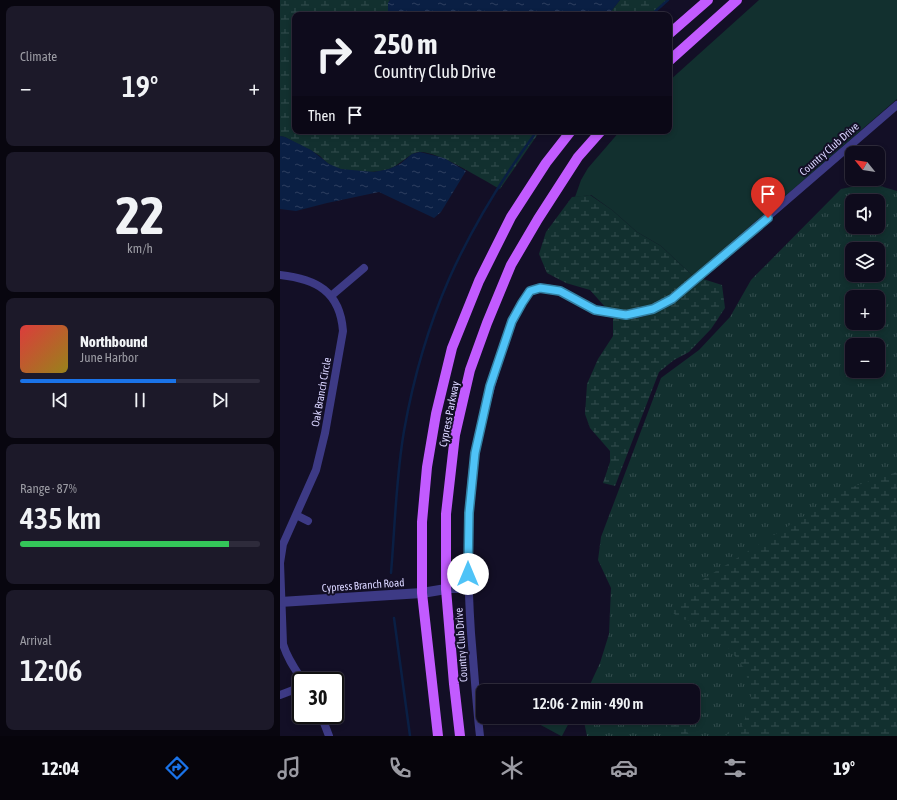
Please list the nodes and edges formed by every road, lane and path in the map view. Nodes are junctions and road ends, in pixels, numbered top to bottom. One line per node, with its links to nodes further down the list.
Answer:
1 (708, 0): 3 (main road)
2 (737, 0): 4 (main road)
3 (672, 31)
4 (672, 58)
5 (897, 104): 15 (street, Country Club Drive)
6 (569, 134): 16 (main road, Cypress Parkway)
7 (598, 134): 14 (main road, Cypress Parkway)
8 (364, 268): 10 (street)
9 (280, 275): 10 (street, Oak Branch Circle)
10 (331, 296): 11 (street, Oak Branch Circle)
11 (296, 515): 12 (street); 13 (street, Oak Branch Circle)
12 (308, 520)
13 (281, 544): 17 (street, Oak Branch Circle)
14 (446, 589): 15 (street); 16 (street, Cypress Branch Road); 24 (main road, Cypress Parkway)
15 (468, 589): 25 (street, Country Club Drive)
16 (422, 593): 17 (street, Cypress Branch Road); 23 (main road, Cypress Parkway)
17 (281, 602): 18 (street, Oak Branch Circle)
18 (297, 672)
19 (292, 690): 20 (street)
20 (280, 695)
21 (324, 724): 22 (street)
22 (329, 736)
23 (438, 736)
24 (460, 736)
25 (480, 736)

